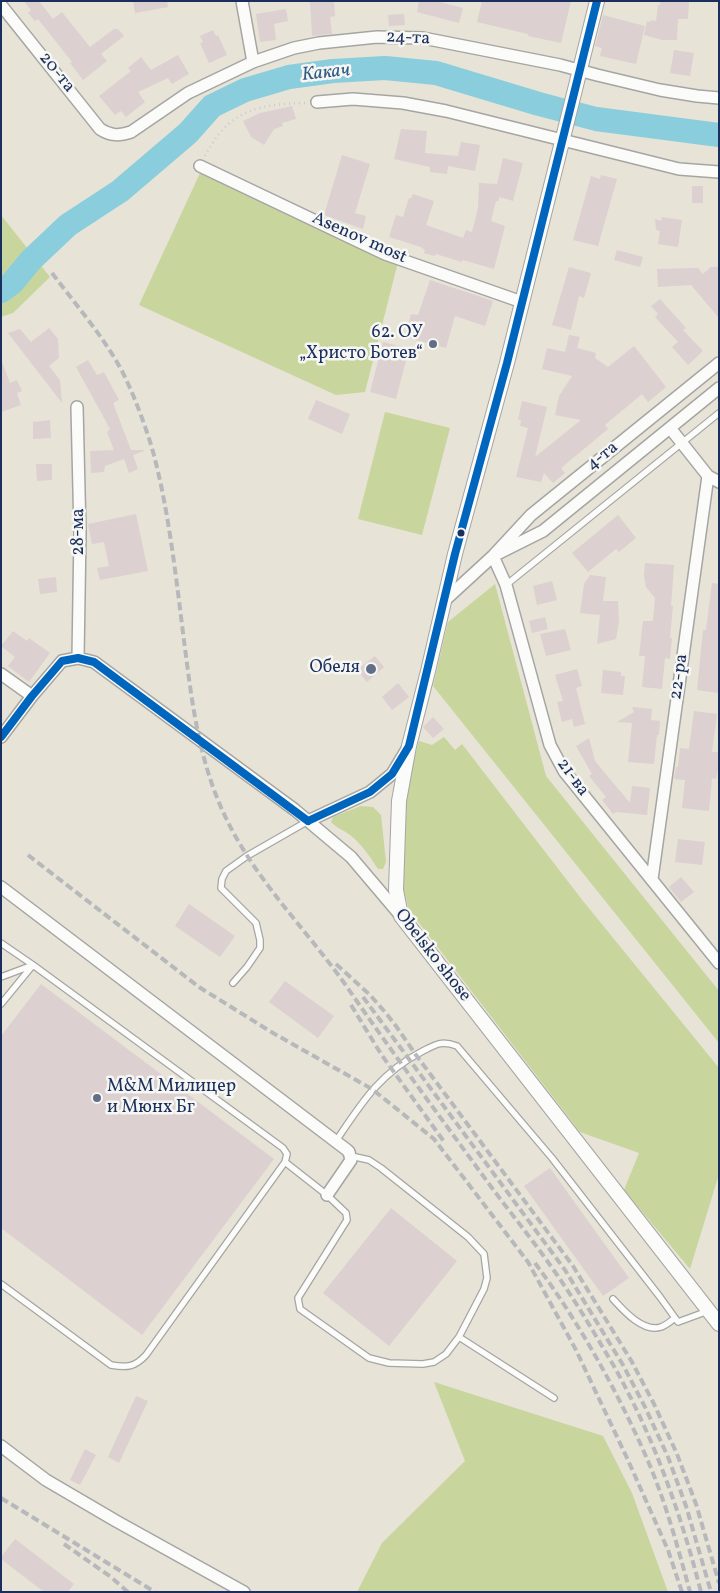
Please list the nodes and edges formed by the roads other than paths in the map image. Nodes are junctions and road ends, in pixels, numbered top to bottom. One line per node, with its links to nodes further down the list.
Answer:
1 (242, 1): 4 (street)
2 (597, 1): 5 (street)
3 (1, 5): 8 (street, 20-та)
4 (253, 62): 5 (street, 24-та); 8 (street, 24-та)
5 (579, 77): 6 (street, 24-та); 9 (street)
6 (719, 98)
7 (317, 102): 9 (street)
8 (114, 136)
9 (563, 140): 11 (street); 12 (street)
10 (200, 166): 12 (street, Asenov most)
11 (719, 172)
12 (522, 302): 23 (street)
13 (719, 363): 21 (street, 4-та)
14 (719, 388): 17 (street, 4-та)
15 (77, 407): 24 (street, 28-ма)
16 (719, 413): 18 (lane)
17 (670, 428): 18 (street); 21 (street, 4-та)
18 (682, 442): 19 (street); 22 (lane)
19 (708, 476): 20 (street); 30 (street, 22-ра)
20 (719, 482)
21 (493, 556): 22 (street, 21-ва); 23 (street, 4-та)
22 (506, 585): 30 (street, 21-ва)
23 (444, 601): 28 (street)
24 (78, 658): 26 (street); 29 (street, Obelsko shose)
25 (1, 674): 26 (street)
26 (32, 696): 27 (street)
27 (1, 737)
28 (409, 746): 29 (street); 32 (street)
29 (308, 821): 32 (street, Obelsko shose); 37 (lane)
30 (652, 879): 34 (street, 21-ва)
31 (1, 887): 39 (street)
32 (401, 916): 45 (street, Obelsko shose)
33 (1, 943): 35 (lane)
34 (719, 964)
35 (33, 965): 36 (lane); 38 (lane); 41 (lane)
36 (1, 977)
37 (232, 983)
38 (1, 1004)
39 (336, 1141): 40 (street); 46 (lane)
40 (351, 1156): 42 (street); 48 (lane)
41 (285, 1162): 42 (lane); 43 (lane)
42 (327, 1195): 48 (lane)
43 (1, 1284)
44 (612, 1299): 46 (lane)
45 (708, 1310): 46 (lane); 47 (street, Obelsko shose)
46 (675, 1318)
47 (719, 1324)
48 (459, 1337): 49 (lane)
49 (554, 1398)
50 (1, 1446): 51 (street)
51 (244, 1592)

